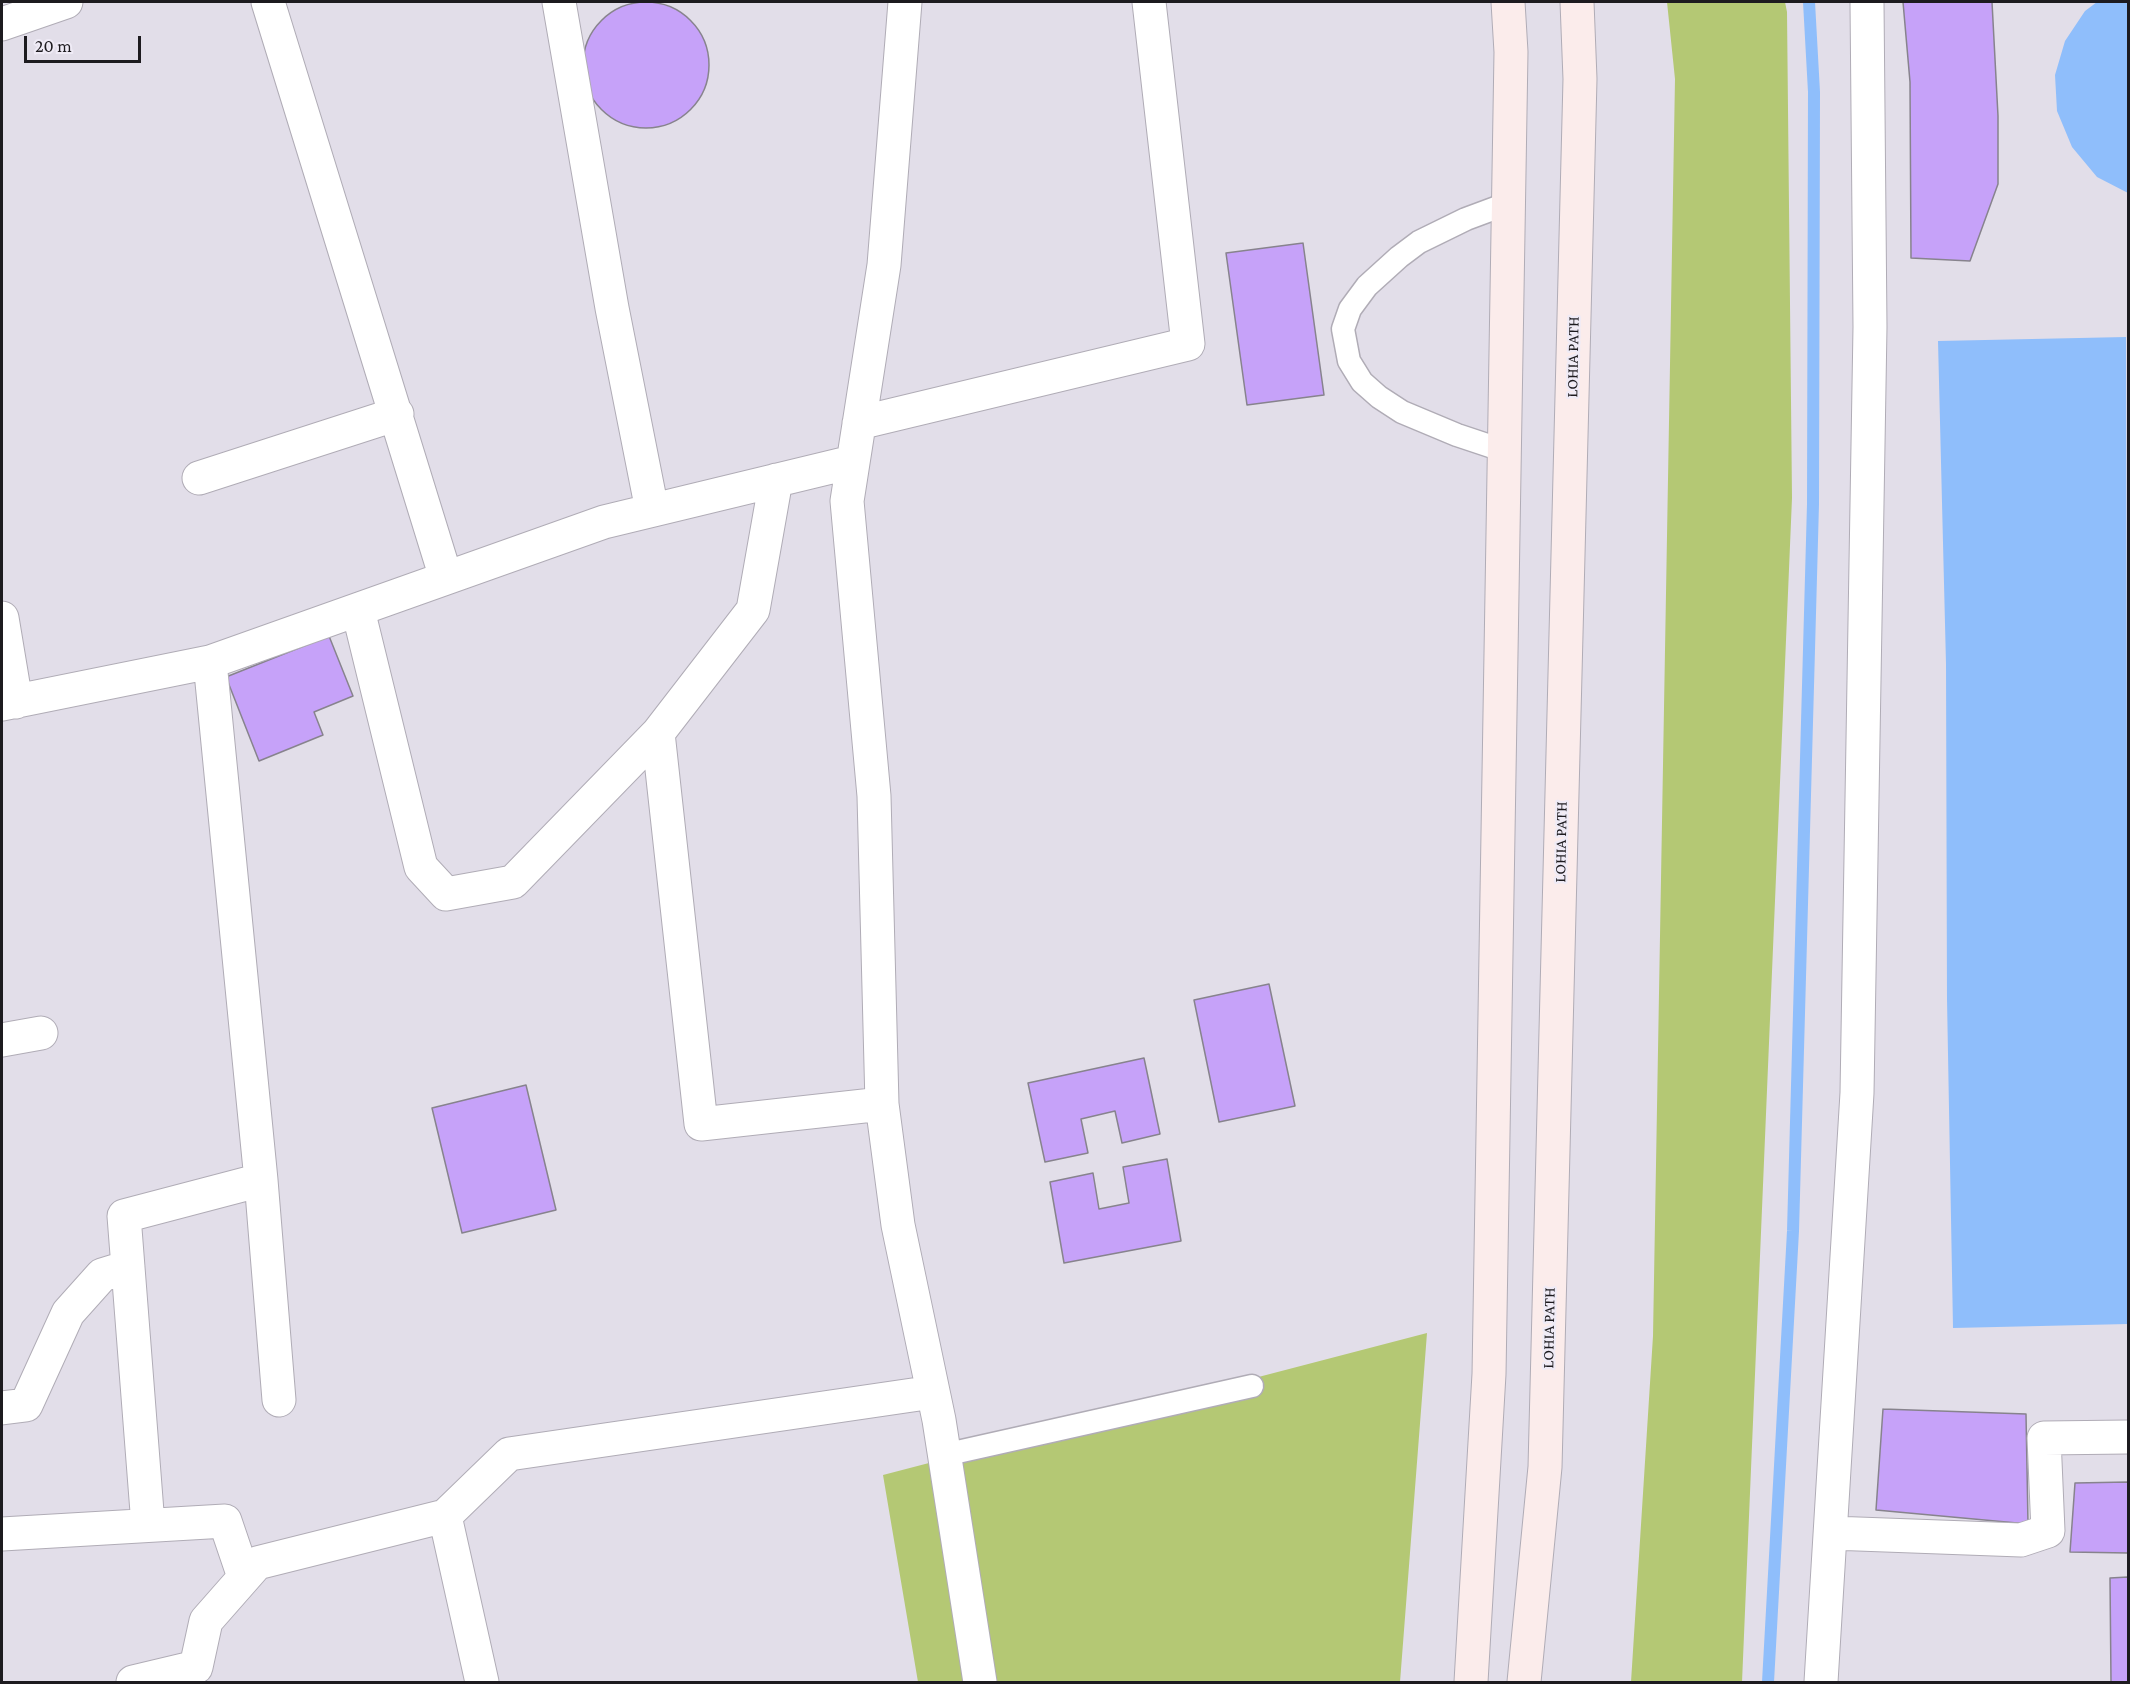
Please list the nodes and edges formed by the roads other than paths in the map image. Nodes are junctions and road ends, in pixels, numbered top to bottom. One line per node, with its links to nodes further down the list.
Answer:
1 (268, 2): 11 (street)
2 (560, 2): 17 (street)
3 (905, 2): 12 (street)
4 (1149, 2): 12 (street)
5 (1508, 2): 10 (main road)
6 (1577, 2): 45 (main road, LOHIA PATH)
7 (1867, 2): 37 (street)
8 (57, 3): 9 (street)
9 (2, 24)
10 (1509, 203): 13 (main road); 13 (lane)
11 (397, 414): 15 (street); 18 (street)
12 (859, 423): 14 (street)
13 (1505, 451): 44 (main road)
14 (852, 462): 16 (street); 26 (street)
15 (199, 478)
16 (776, 480): 17 (street); 23 (street)
17 (652, 510): 18 (street)
18 (446, 578): 19 (street)
19 (358, 610): 21 (street); 23 (street)
20 (2, 618): 22 (street)
21 (210, 662): 22 (street); 27 (street)
22 (9, 703)
23 (658, 734): 26 (street)
24 (41, 1033): 25 (street)
25 (2, 1040)
26 (882, 1104): 30 (street)
27 (261, 1180): 28 (street); 31 (street)
28 (128, 1267): 32 (street); 36 (street)
29 (1252, 1386): 34 (lane)
30 (933, 1392): 34 (street); 35 (street)
31 (279, 1400)
32 (2, 1408)
33 (2128, 1437): 37 (street)
34 (944, 1455): 43 (street)
35 (445, 1516): 39 (street); 42 (street)
36 (148, 1526): 38 (street); 39 (street)
37 (1831, 1533): 46 (street)
38 (2, 1534)
39 (244, 1577): 40 (street)
40 (197, 1675): 41 (street)
41 (133, 1683)
42 (482, 1683)
43 (980, 1683)
44 (1471, 1683)
45 (1524, 1683)
46 (1821, 1683)

